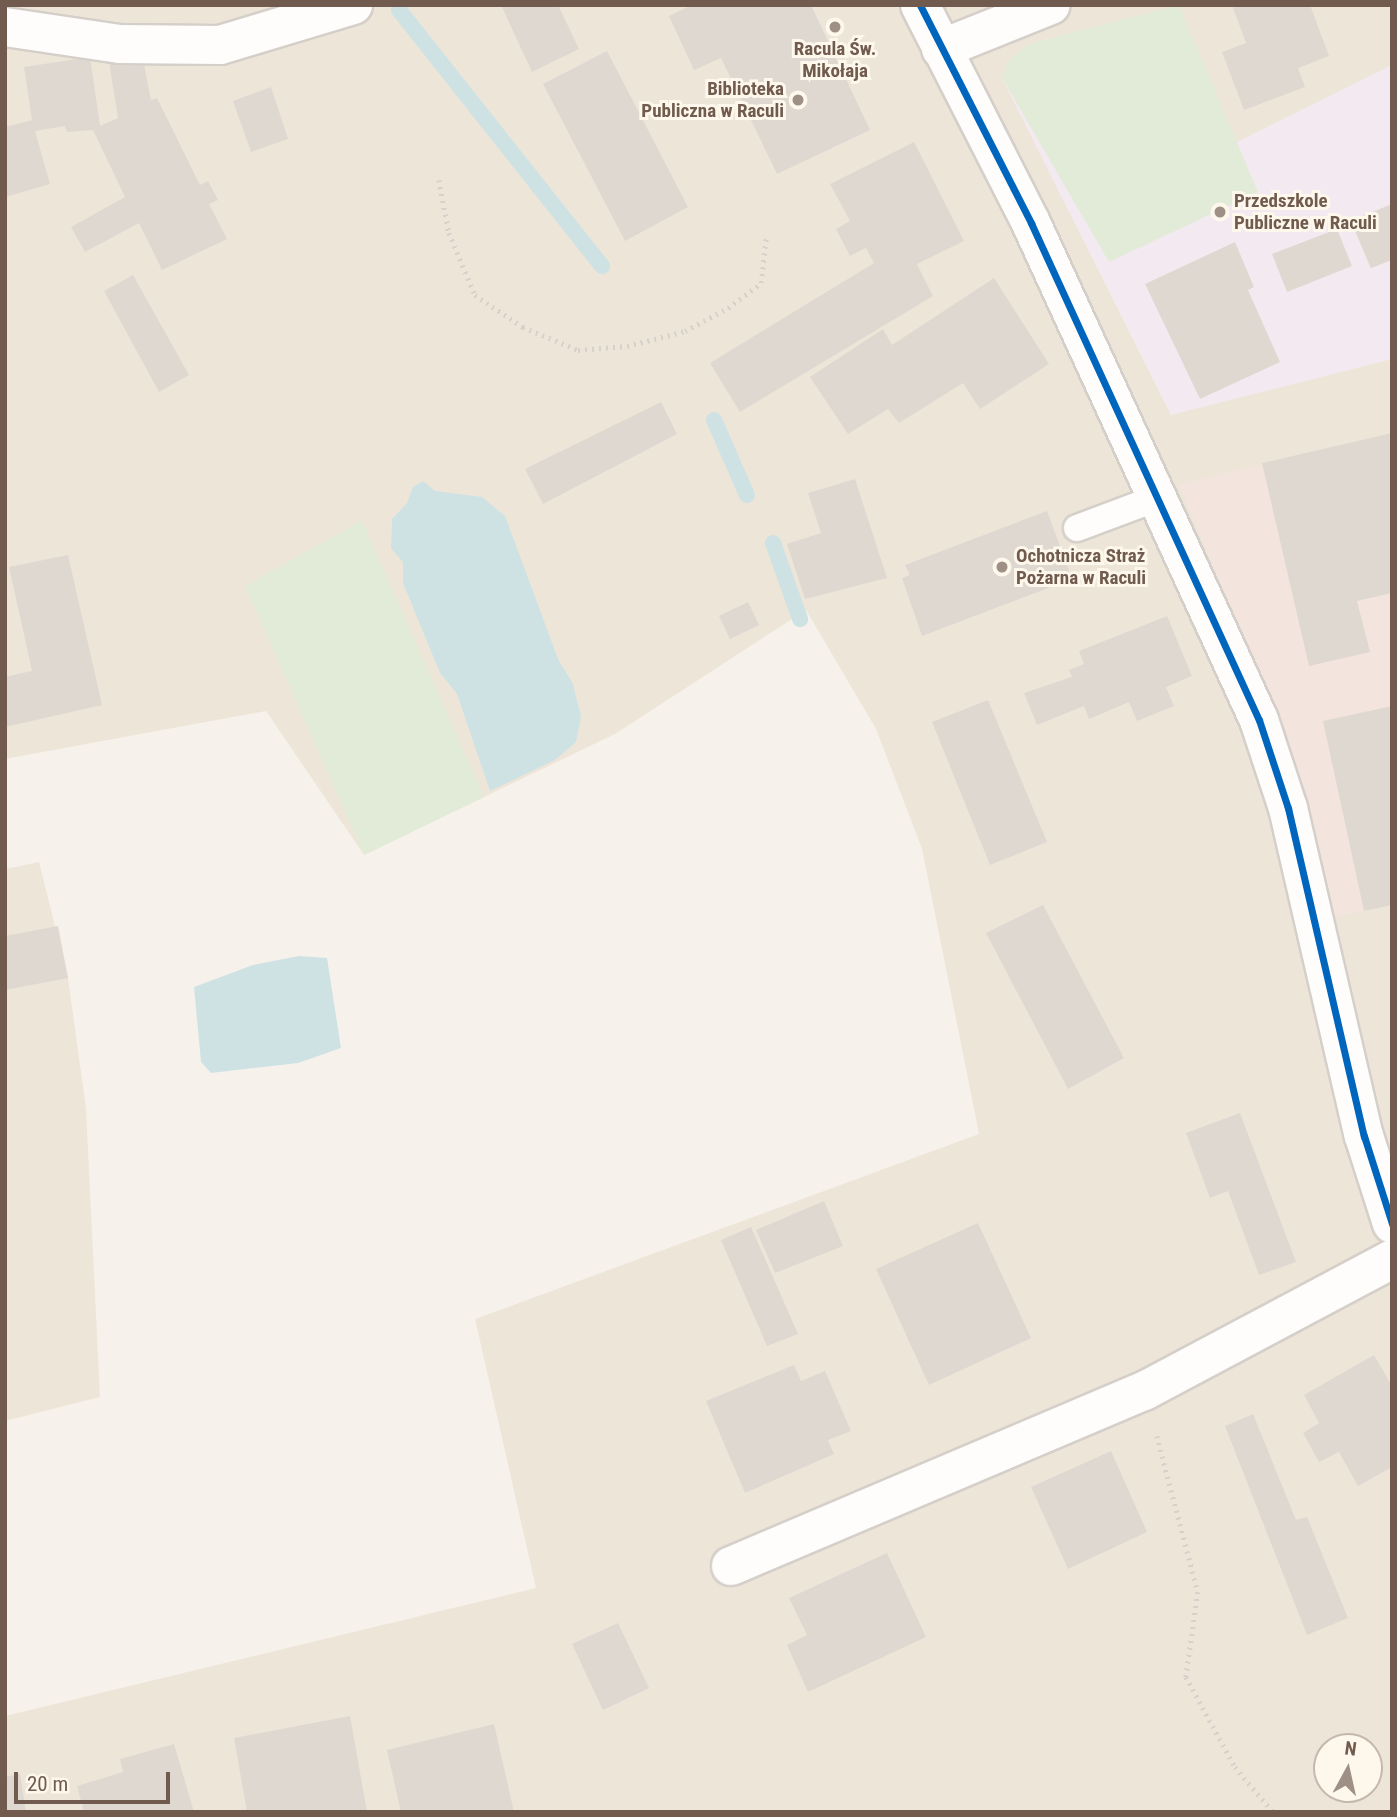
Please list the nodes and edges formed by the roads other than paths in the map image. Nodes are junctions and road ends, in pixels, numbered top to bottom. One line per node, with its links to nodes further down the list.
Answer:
1 (353, 5): 4 (street)
2 (920, 5): 5 (street)
3 (1051, 5): 5 (street)
4 (5, 27)
5 (941, 48): 6 (street)
6 (1160, 497): 7 (lane); 8 (street)
7 (1077, 528)
8 (1392, 1224)
9 (1392, 1259): 10 (street)
10 (731, 1566)

